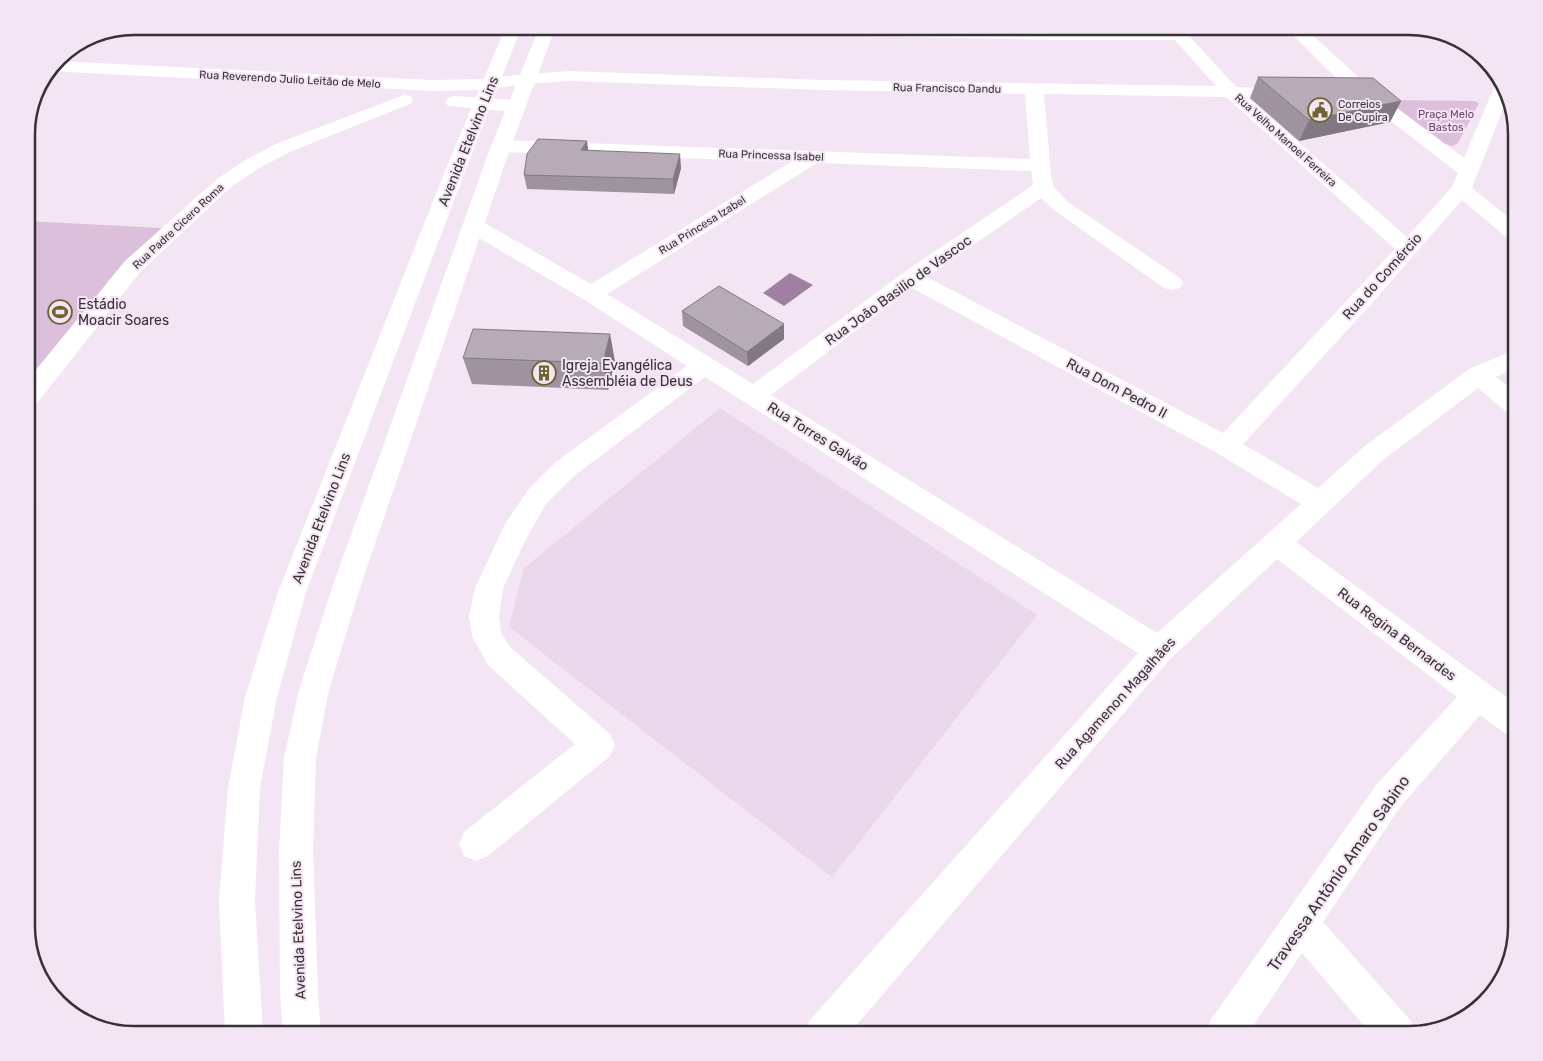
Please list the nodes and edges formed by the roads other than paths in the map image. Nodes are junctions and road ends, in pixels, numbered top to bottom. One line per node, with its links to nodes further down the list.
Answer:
1 (510, 35): 10 (street, Avenida Etelvino Lins)
2 (544, 35): 7 (street, Avenida Etelvino Lins)
3 (1180, 35): 9 (street, Rua Velho Manoel Ferreira)
4 (1301, 35): 13 (street)
5 (62, 67): 10 (street, Rua Reverendo Julio Leitão de Melo)
6 (52, 79): 15 (street, Rua Reverendo Julio Leitão de Melo)
7 (527, 79): 8 (street, Rua Francisco Dandu); 10 (street, Rua Reverendo Julio Leitão de Melo); 16 (street, Avenida Etelvino Lins)
8 (1034, 90): 9 (street, Rua Francisco Dandu); 19 (street)
9 (1231, 92): 11 (street, Rua Francisco Dandu); 24 (street, Rua Velho Manoel Ferreira)
10 (487, 94): 15 (street, Rua Reverendo Julio Leitão de Melo); 16 (street, Rua Reverendo Julio Leitão de Melo); 35 (street, Avenida Etelvino Lins)
11 (1303, 94)
12 (1338, 94): 13 (street)
13 (1367, 94): 20 (street)
14 (1500, 95): 20 (street, Rua do Comércio)
15 (404, 100): 31 (street, Rua Padre Cicero Roma)
16 (516, 106): 17 (street, Avenida Etelvino Lins)
17 (501, 146): 18 (street, Rua Princessa Isabel); 22 (street, Avenida Etelvino Lins)
18 (813, 157): 19 (street, Rua Princessa Isabel); 27 (street, Rua Princesa Izabel)
19 (1041, 165): 21 (street)
20 (1464, 180): 23 (street); 24 (street, Rua do Comércio)
21 (1044, 187): 25 (street, Rua João Basilio de Vascoc); 26 (street)
22 (474, 226): 27 (street, Rua Torres Galvão); 36 (street, Avenida Etelvino Lins)
23 (1508, 226)
24 (1407, 248): 34 (street, Rua do Comércio)
25 (911, 278): 32 (street, Rua João Basilio de Vascoc); 34 (street, Rua Dom Pedro II)
26 (1172, 282)
27 (591, 294): 29 (street, Rua Torres Galvão)
28 (1508, 361): 30 (street, Rua Agamenon Magalhães)
29 (705, 365): 32 (street, Rua Torres Galvão); 42 (street)
30 (1478, 375): 33 (street); 37 (street, Rua Agamenon Magalhães)
31 (35, 389)
32 (753, 396): 39 (street, Rua Torres Galvão)
33 (1508, 400)
34 (1226, 446): 37 (street, Rua Dom Pedro II)
35 (334, 484): 36 (street); 44 (street, Avenida Etelvino Lins)
36 (382, 485): 45 (street, Avenida Etelvino Lins)
37 (1320, 502): 38 (street, Rua Agamenon Magalhães)
38 (1277, 543): 39 (street, Rua Agamenon Magalhães); 40 (street, Rua Regina Bernardes)
39 (1159, 650): 46 (street, Rua Agamenon Magalhães)
40 (1478, 694): 41 (street, Rua Regina Bernardes); 43 (street, Travessa Antônio Amaro Sabino)
41 (1508, 717)
42 (476, 844)
43 (1300, 924): 47 (street, Travessa Antônio Amaro Sabino); 48 (street)
44 (244, 1026)
45 (301, 1026)
46 (831, 1026)
47 (1230, 1026)
48 (1389, 1026)

